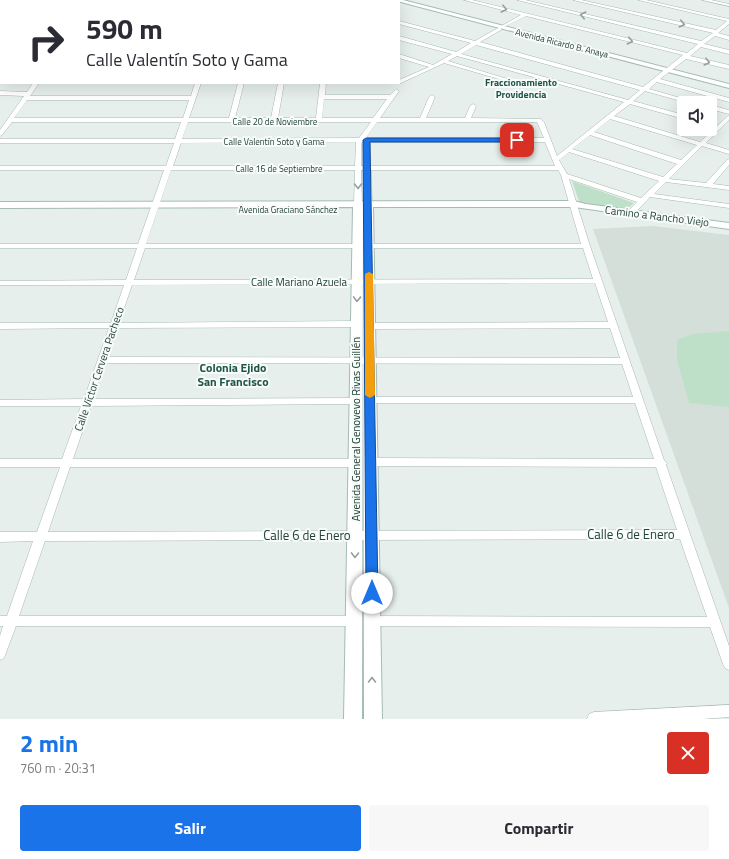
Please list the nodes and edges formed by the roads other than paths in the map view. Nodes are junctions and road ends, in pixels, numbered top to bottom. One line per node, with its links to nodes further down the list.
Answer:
1 (466, 0): 13 (street, one-way to 13)
2 (519, 0): 10 (street)
3 (552, 0): 10 (street)
4 (575, 0): 18 (street, one-way to 18)
5 (640, 0): 16 (street)
6 (704, 0): 9 (street)
7 (400, 1): 14 (street, Avenida Ricardo B. Anaya)
8 (400, 4): 14 (street, Avenida Ricardo B. Anaya)
9 (729, 5)
10 (542, 6): 11 (street); 22 (street, one-way to 10)
11 (536, 9)
12 (531, 12): 13 (street)
13 (525, 15): 17 (street); 26 (street, one-way to 26)
14 (472, 21): 17 (street, Avenida Ricardo B. Anaya)
15 (400, 22): 21 (street)
16 (728, 23): 18 (street)
17 (500, 28): 21 (street); 30 (street, Avenida Ricardo B. Anaya)
18 (715, 33): 20 (street); 22 (street)
19 (400, 38): 24 (street)
20 (729, 38)
21 (475, 42): 24 (street); 40 (street)
22 (701, 44): 23 (street); 26 (street)
23 (729, 52)
24 (457, 54): 27 (street); 50 (street)
25 (400, 56): 28 (street)
26 (687, 56): 29 (street, one-way to 29); 30 (street)
27 (444, 61): 28 (street); 33 (street)
28 (434, 67): 31 (street)
29 (729, 67)
30 (667, 71): 32 (street); 39 (street, Avenida Ricardo B. Anaya)
31 (400, 80)
32 (656, 80): 40 (street); 49 (street)
33 (511, 81)
34 (35, 84): 43 (street)
35 (198, 84): 47 (street, Calle Víctor Cervera Pacheco)
36 (241, 84): 62 (street)
37 (281, 84): 63 (street)
38 (323, 84): 44 (street)
39 (729, 87)
40 (645, 89): 48 (street); 50 (street)
41 (396, 91): 45 (street)
42 (0, 94): 43 (street)
43 (28, 96): 47 (street); 57 (street)
44 (321, 97): 45 (street); 64 (street)
45 (391, 97): 58 (street)
46 (432, 97): 59 (street)
47 (192, 98): 61 (street, Calle Víctor Cervera Pacheco)
48 (677, 98)
49 (729, 100)
50 (628, 102): 54 (street); 55 (street)
51 (473, 106): 60 (street)
52 (717, 109): 53 (street)
53 (729, 112)
54 (677, 115)
55 (609, 117): 67 (street); 73 (street)
56 (729, 117): 66 (street)
57 (11, 120): 61 (street, Calle 20 de Noviembre); 65 (street)
58 (374, 120): 59 (street, Calle 20 de Noviembre); 64 (street, Calle 20 de Noviembre); 69 (street)
59 (422, 120): 60 (street, Calle 20 de Noviembre)
60 (467, 120): 70 (street, Calle 20 de Noviembre)
61 (184, 121): 62 (street, Calle 20 de Noviembre); 72 (street, Calle Víctor Cervera Pacheco)
62 (231, 121): 63 (street, Calle 20 de Noviembre)
63 (274, 121): 64 (street, Calle 20 de Noviembre)
64 (319, 121)
65 (3, 127): 68 (street)
66 (718, 127): 73 (street)
67 (589, 133): 74 (street); 78 (street)
68 (0, 134)
69 (364, 139): 70 (street, Calle Valentín Soto y Gama); 72 (street, Calle Valentín Soto y Gama); 81 (street, Avenida General Genovevo Rivas Guillén); 82 (street, Avenida General Genovevo Rivas Guillén)
70 (547, 140): 76 (street)
71 (0, 141): 72 (street, Calle Valentín Soto y Gama)
72 (177, 142): 80 (street, Calle Víctor Cervera Pacheco)
73 (701, 144): 75 (street); 78 (street)
74 (568, 150): 76 (street); 85 (street)
75 (729, 152)
76 (554, 160): 83 (street)
77 (729, 161): 86 (street)
78 (682, 162): 85 (street)
79 (0, 168): 80 (street, Calle 16 de Septiembre)
80 (168, 168): 81 (street, Calle 16 de Septiembre); 93 (street, Calle Víctor Cervera Pacheco)
81 (358, 168): 82 (street, Calle 16 de Septiembre); 94 (street, Avenida General Genovevo Rivas Guillén, one-way to 94)
82 (368, 168): 83 (street, Calle 16 de Septiembre); 94 (street, Avenida General Genovevo Rivas Guillén)
83 (559, 168): 84 (street)
84 (564, 175): 89 (street); 91 (street)
85 (664, 180): 86 (street); 88 (street)
86 (708, 185): 87 (street)
87 (729, 188)
88 (648, 195): 89 (street); 92 (street)
89 (642, 201): 96 (street)
90 (0, 205): 93 (street, Avenida Graciano Sánchez)
91 (578, 206): 94 (street, Avenida Graciano Sánchez); 96 (street, Camino a Rancho Viejo); 101 (street)
92 (729, 206)
93 (155, 207): 94 (street, Avenida Graciano Sánchez); 95 (street, Avenida Graciano Sánchez); 99 (street, Calle Víctor Cervera Pacheco)
94 (363, 207): 100 (street, Avenida General Genovevo Rivas Guillén)
95 (0, 210)
96 (630, 213): 97 (street, Camino a Rancho Viejo)
97 (729, 226)
98 (0, 246): 99 (street)
99 (141, 246): 100 (street); 103 (street, Calle Víctor Cervera Pacheco)
100 (363, 246): 101 (street); 104 (street, Avenida General Genovevo Rivas Guillén)
101 (586, 246): 102 (street)
102 (598, 281): 104 (street, Calle Mariano Azuela); 108 (street)
103 (128, 282): 104 (street, Calle Mariano Azuela); 105 (street, Calle Mariano Azuela); 106 (street, Calle Víctor Cervera Pacheco)
104 (363, 282): 107 (street, Avenida General Genovevo Rivas Guillén)
105 (0, 283)
106 (113, 325): 107 (street); 109 (street); 110 (street, Calle Víctor Cervera Pacheco)
107 (363, 325): 108 (street); 111 (street, Avenida General Genovevo Rivas Guillén)
108 (613, 325): 112 (street)
109 (0, 326)
110 (102, 360): 111 (street); 117 (street, Calle Víctor Cervera Pacheco)
111 (363, 360): 112 (street); 113 (street, Avenida General Genovevo Rivas Guillén); 115 (street, Avenida General Genovevo Rivas Guillén)
112 (625, 361): 114 (street)
113 (370, 400): 114 (street); 119 (street, Avenida General Genovevo Rivas Guillén)
114 (639, 400): 122 (street)
115 (356, 401): 117 (street); 121 (street, Avenida General Genovevo Rivas Guillén)
116 (0, 403): 117 (street)
117 (87, 403): 118 (street, Calle Víctor Cervera Pacheco)
118 (66, 462): 120 (street); 121 (street); 127 (street, Calle Víctor Cervera Pacheco)
119 (371, 462): 122 (street); 125 (street, Avenida General Genovevo Rivas Guillén)
120 (0, 463)
121 (356, 463): 124 (street, Avenida General Genovevo Rivas Guillén)
122 (662, 463): 123 (street)
123 (685, 534): 125 (street, Calle 6 de Enero); 131 (street)
124 (355, 535): 125 (street, Calle 6 de Enero); 127 (street, Calle 6 de Enero); 129 (street, Avenida General Genovevo Rivas Guillén, one-way to 129)
125 (371, 535): 130 (street, Avenida General Genovevo Rivas Guillén)
126 (0, 537): 127 (street, Calle 6 de Enero)
127 (41, 537): 128 (street, Calle Víctor Cervera Pacheco)
128 (6, 620): 129 (street); 132 (street, Calle Víctor Cervera Pacheco)
129 (354, 621): 135 (street, Avenida General Genovevo Rivas Guillén)
130 (372, 621): 131 (street); 136 (street, Avenida General Genovevo Rivas Guillén, one-way to 130)
131 (715, 622): 133 (street)
132 (0, 654)
133 (729, 664)
134 (729, 711): 137 (street)
135 (353, 719)
136 (373, 719)
137 (594, 719)

